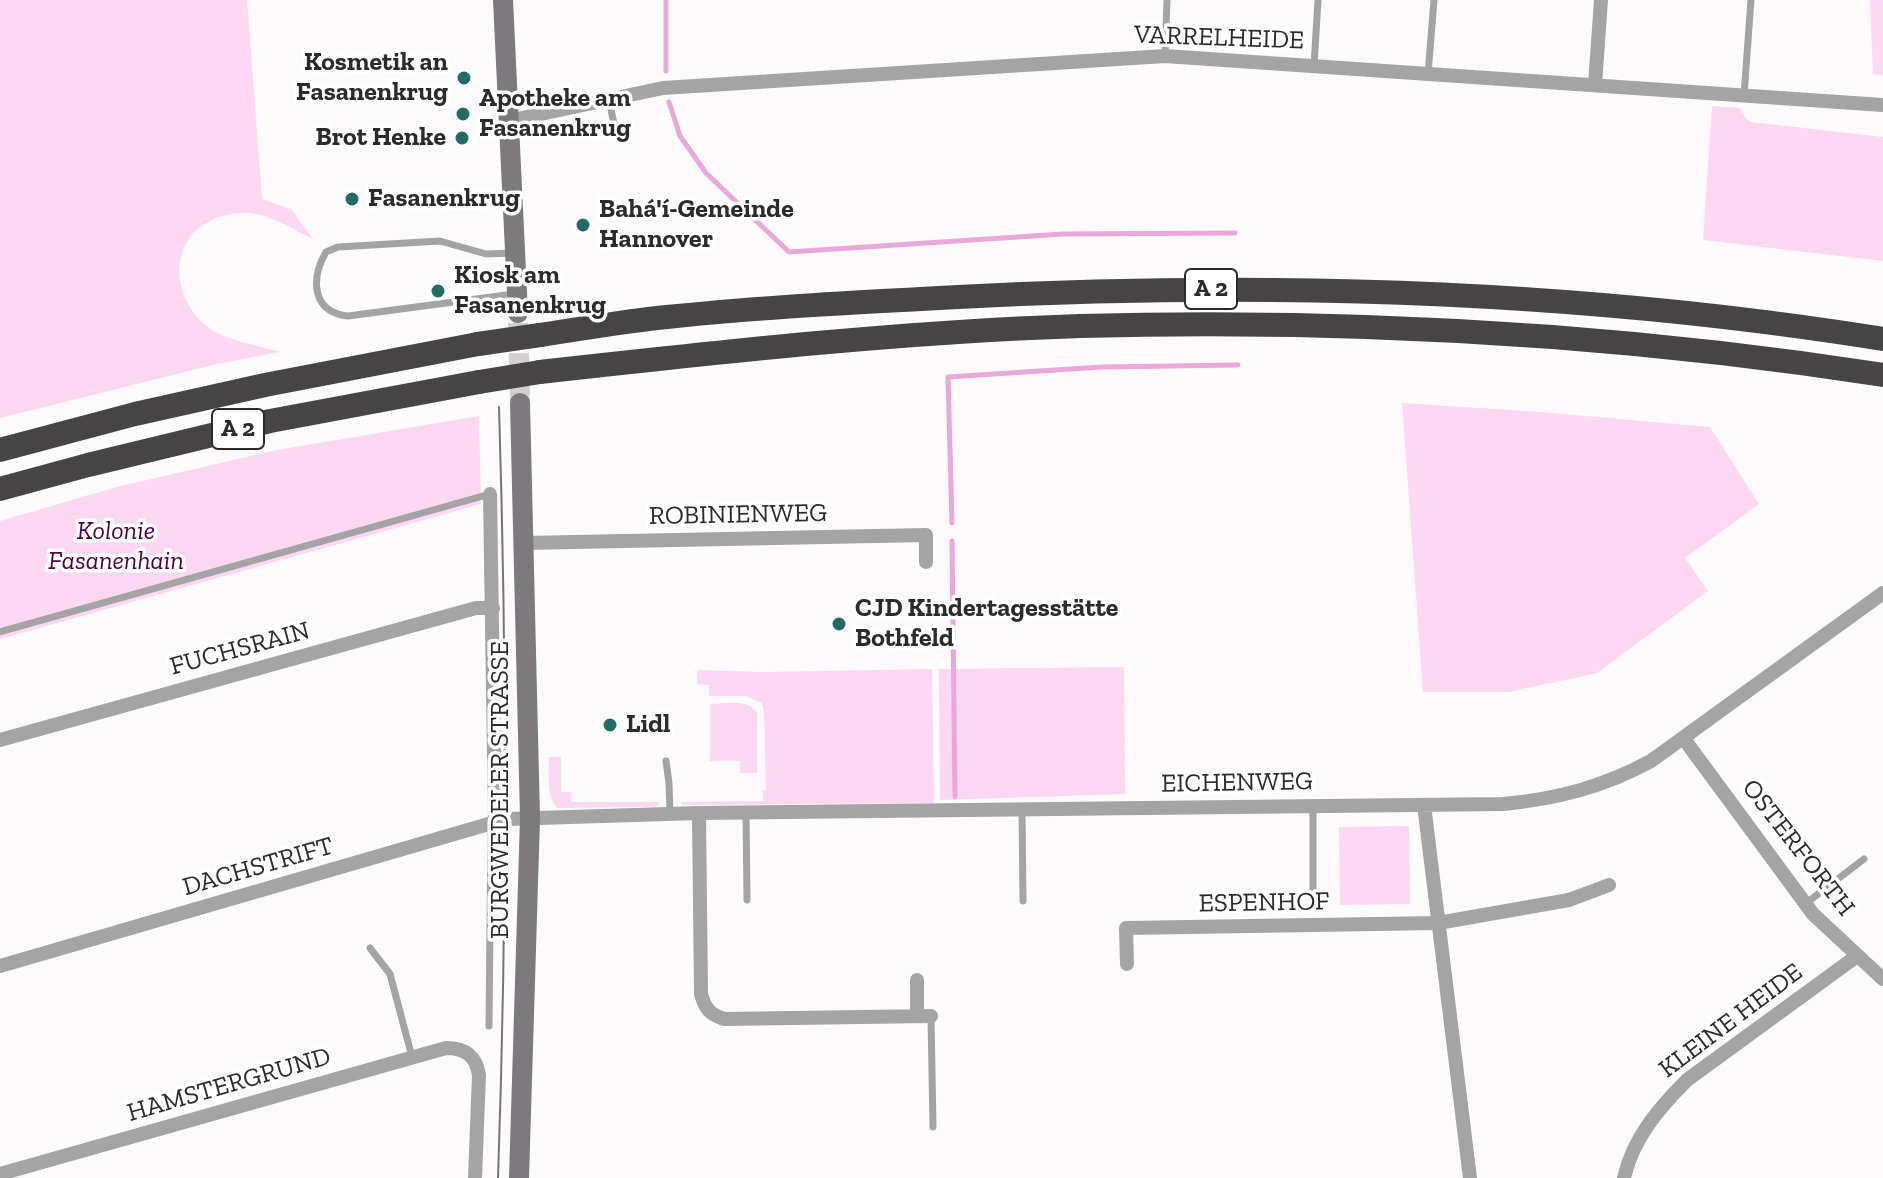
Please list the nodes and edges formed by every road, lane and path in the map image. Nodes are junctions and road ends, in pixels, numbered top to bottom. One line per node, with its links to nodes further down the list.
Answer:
1 (503, 0): 14 (main road)
2 (1167, 0): 7 (lane)
3 (1318, 0): 8 (lane)
4 (1434, 0): 9 (lane)
5 (1601, 0): 10 (street)
6 (1751, 0): 11 (lane)
7 (1165, 56): 8 (street, VARRELHEIDE); 12 (street, VARRELHEIDE)
8 (1314, 66): 9 (street, VARRELHEIDE)
9 (1428, 74): 10 (street, VARRELHEIDE)
10 (1595, 85): 11 (street, VARRELHEIDE)
11 (1744, 95): 13 (street, VARRELHEIDE)
12 (609, 100): 14 (street, VARRELHEIDE); 15 (lane)
13 (1883, 105)
14 (508, 121): 16 (main road)
15 (617, 138)
16 (515, 253): 17 (main road); 17 (lane)
17 (517, 303)
18 (1883, 339): 21 (highway, A 2, bridge)
19 (1883, 375): 22 (highway, A 2, bridge)
20 (520, 403): 24 (main road, BURGWEDELER STRASSE)
21 (0, 450)
22 (0, 489)
23 (490, 494): 27 (street, BURGWEDELER STRASSE); 28 (lane)
24 (524, 543): 25 (street, ROBINIENWEG); 38 (main road, BURGWEDELER STRASSE)
25 (926, 562)
26 (1883, 593): 29 (street, EICHENWEG)
27 (493, 608): 30 (street, FUCHSRAIN); 39 (street, BURGWEDELER STRASSE)
28 (0, 632)
29 (1684, 739): 32 (street, EICHENWEG); 45 (street, OSTERFORTH)
30 (0, 740)
31 (666, 761): 37 (lane)
32 (1424, 805): 33 (street, EICHENWEG); 46 (street)
33 (1313, 806): 34 (street, EICHENWEG); 44 (lane)
34 (1022, 810): 36 (street, EICHENWEG); 43 (lane)
35 (699, 813): 36 (street, EICHENWEG); 37 (street, EICHENWEG); 53 (street)
36 (746, 813): 42 (lane)
37 (670, 814): 38 (street, EICHENWEG)
38 (530, 818): 39 (street, DACHSTRIFT); 59 (main road, BURGWEDELER STRASSE)
39 (493, 824): 50 (street, DACHSTRIFT); 54 (lane, BURGWEDELER STRASSE)
40 (1864, 859): 45 (lane)
41 (1609, 885): 46 (street)
42 (747, 900)
43 (1023, 901)
44 (1313, 902)
45 (1805, 904): 48 (street, OSTERFORTH)
46 (1438, 923): 49 (street, ESPENHOF); 60 (street)
47 (370, 948): 55 (lane)
48 (1857, 956): 51 (street, OSTERFORTH); 61 (street, KLEINE HEIDE)
49 (1127, 964)
50 (0, 966)
51 (1883, 979)
52 (917, 980): 53 (street)
53 (924, 1016): 56 (lane)
54 (489, 1026)
55 (412, 1057): 57 (street, HAMSTERGRUND); 58 (street, HAMSTERGRUND)
56 (933, 1127)
57 (0, 1174)
58 (475, 1178)
59 (519, 1178)
60 (1470, 1178)
61 (1624, 1178)

